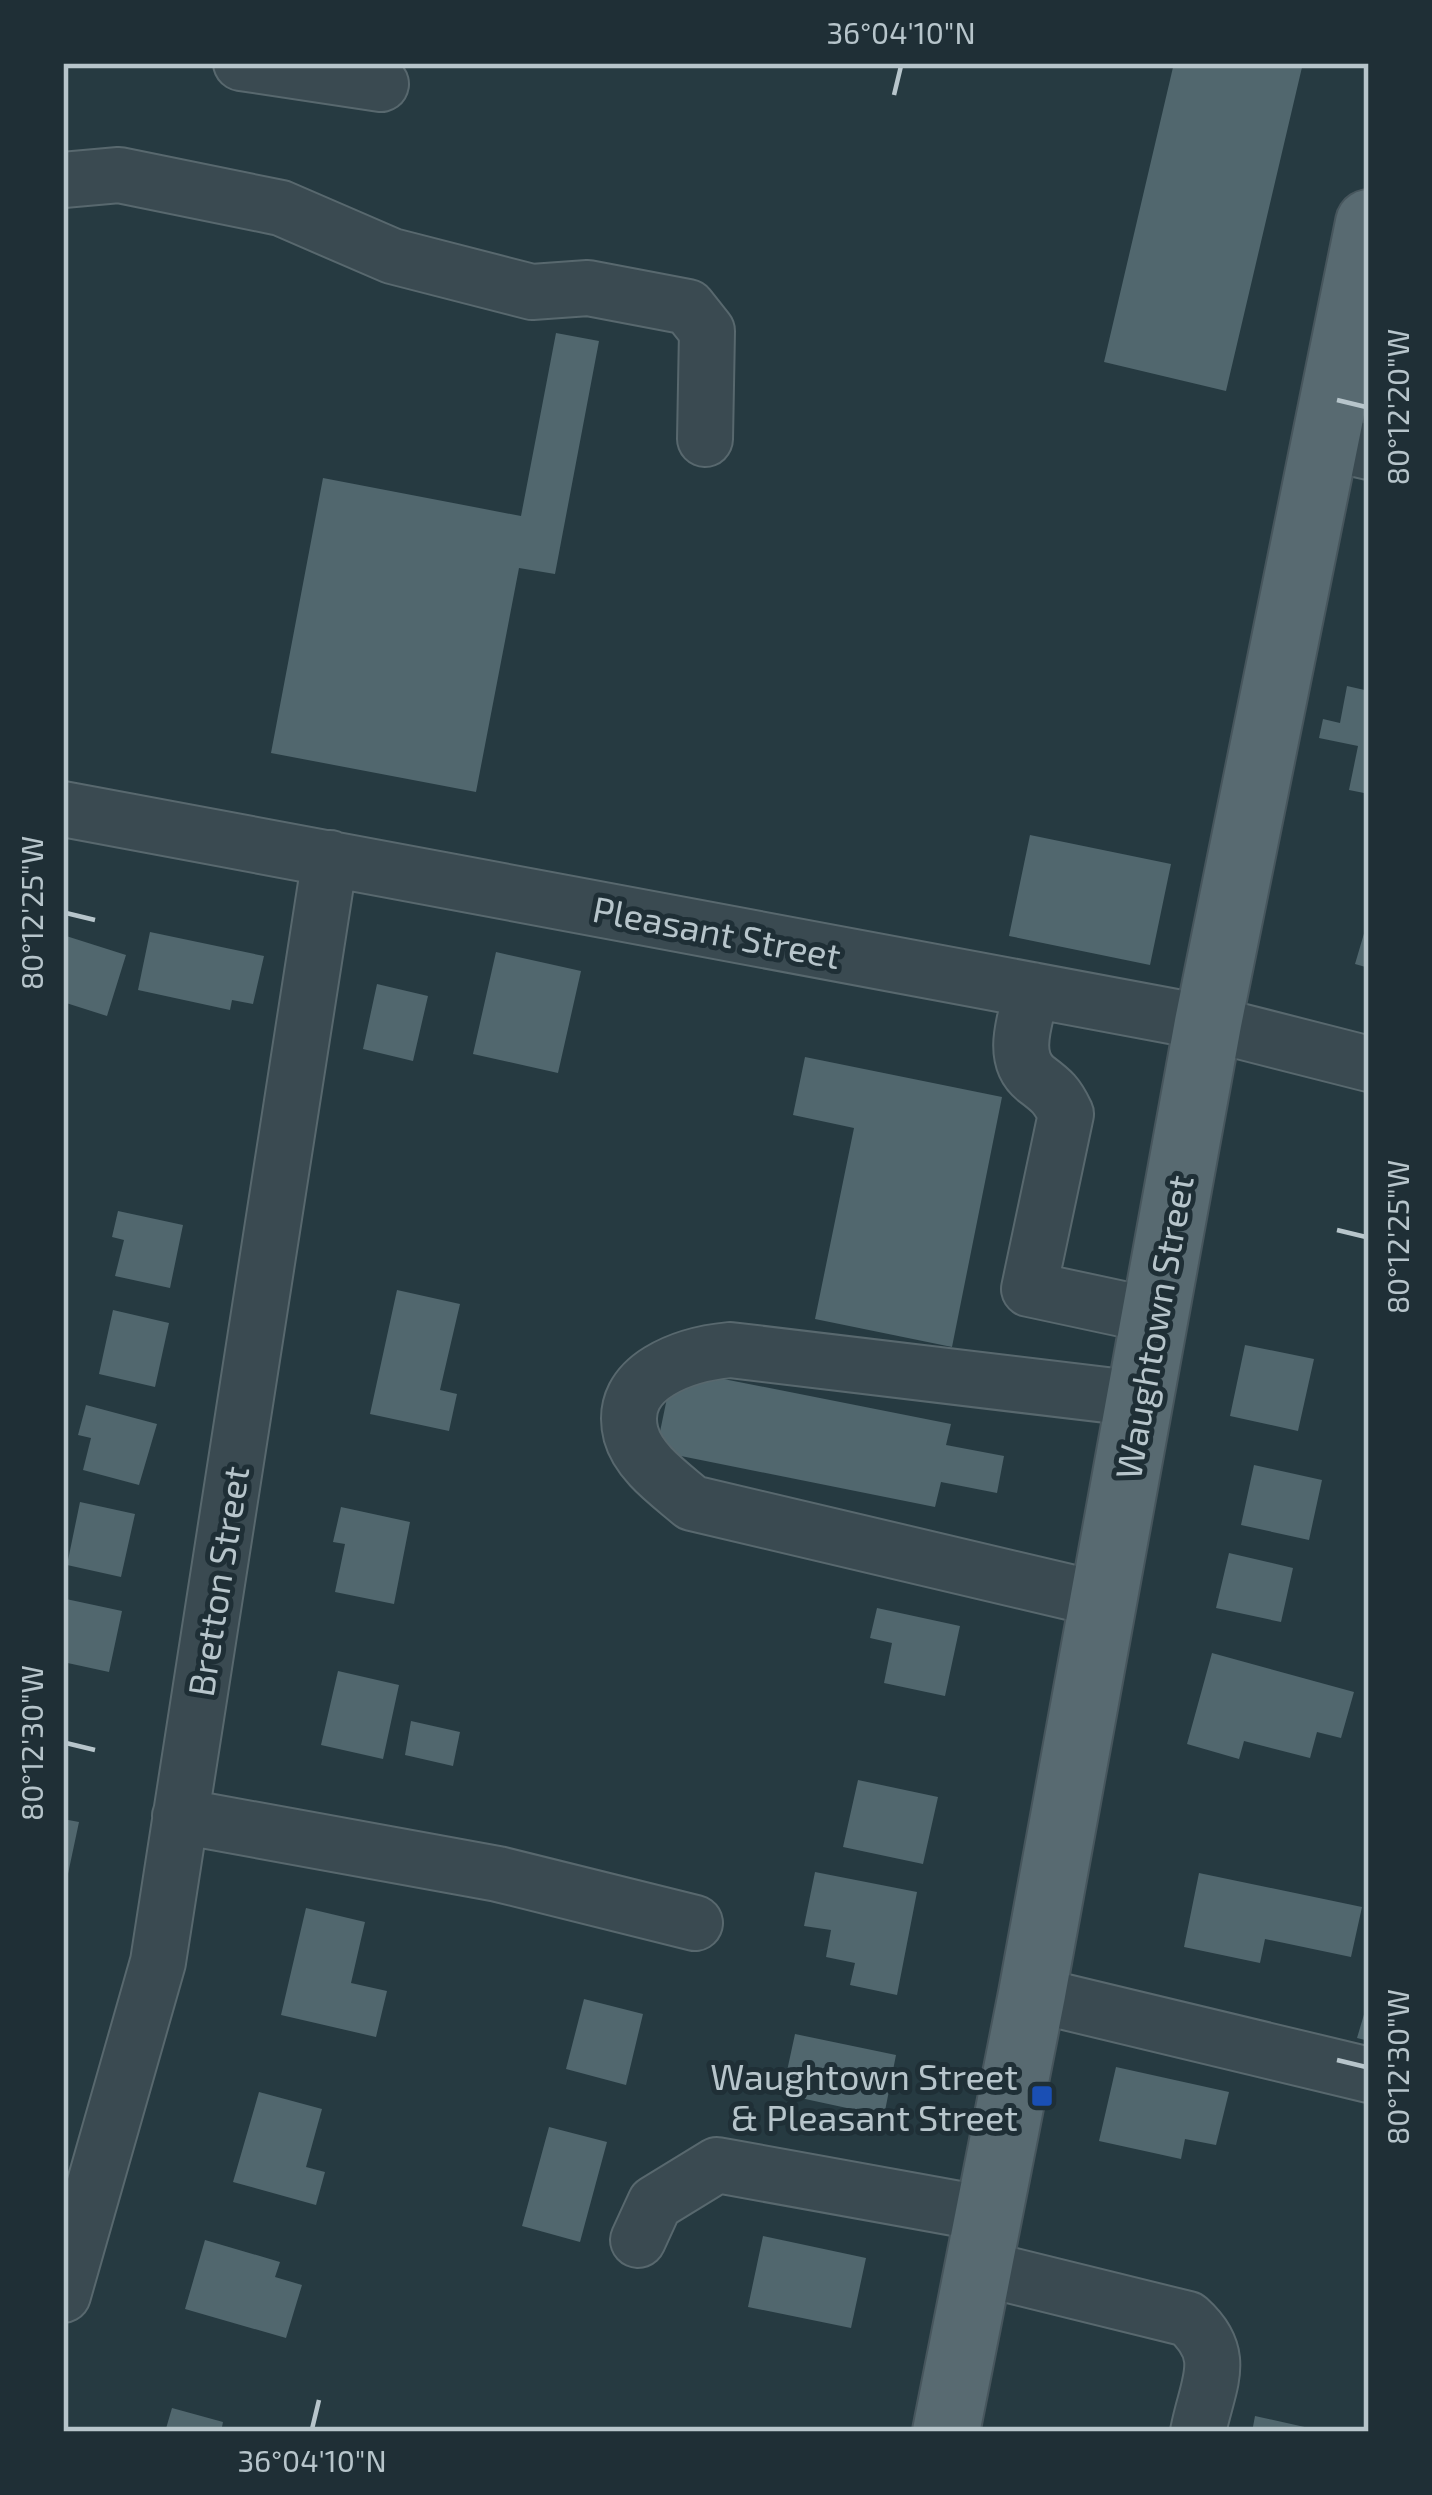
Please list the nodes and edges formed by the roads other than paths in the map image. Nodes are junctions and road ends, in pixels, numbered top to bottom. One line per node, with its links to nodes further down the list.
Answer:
1 (241, 63): 2 (street)
2 (381, 83)
3 (63, 180): 5 (street)
4 (1369, 223): 6 (main road, Waughtown Street)
5 (705, 439)
6 (1348, 447): 10 (main road, Waughtown Street)
7 (63, 809): 8 (street, Pleasant Street)
8 (330, 858): 9 (street, Pleasant Street); 15 (street, Bretton Street)
9 (1032, 990): 10 (street, Pleasant Street); 12 (street)
10 (1208, 1023): 11 (street, Pleasant Street); 12 (main road, Waughtown Street)
11 (1369, 1064)
12 (1155, 1316): 13 (main road, Waughtown Street)
13 (1140, 1399): 14 (main road, Waughtown Street); 14 (street)
14 (1103, 1600): 17 (main road, Waughtown Street)
15 (180, 1816): 16 (street); 21 (street, Bretton Street)
16 (695, 1923)
17 (1032, 1994): 18 (street); 20 (main road, Waughtown Street)
18 (1369, 2075)
19 (638, 2240): 20 (street)
20 (982, 2241): 22 (main road, Waughtown Street); 23 (street)
21 (63, 2295)
22 (946, 2432)
23 (1198, 2432)

